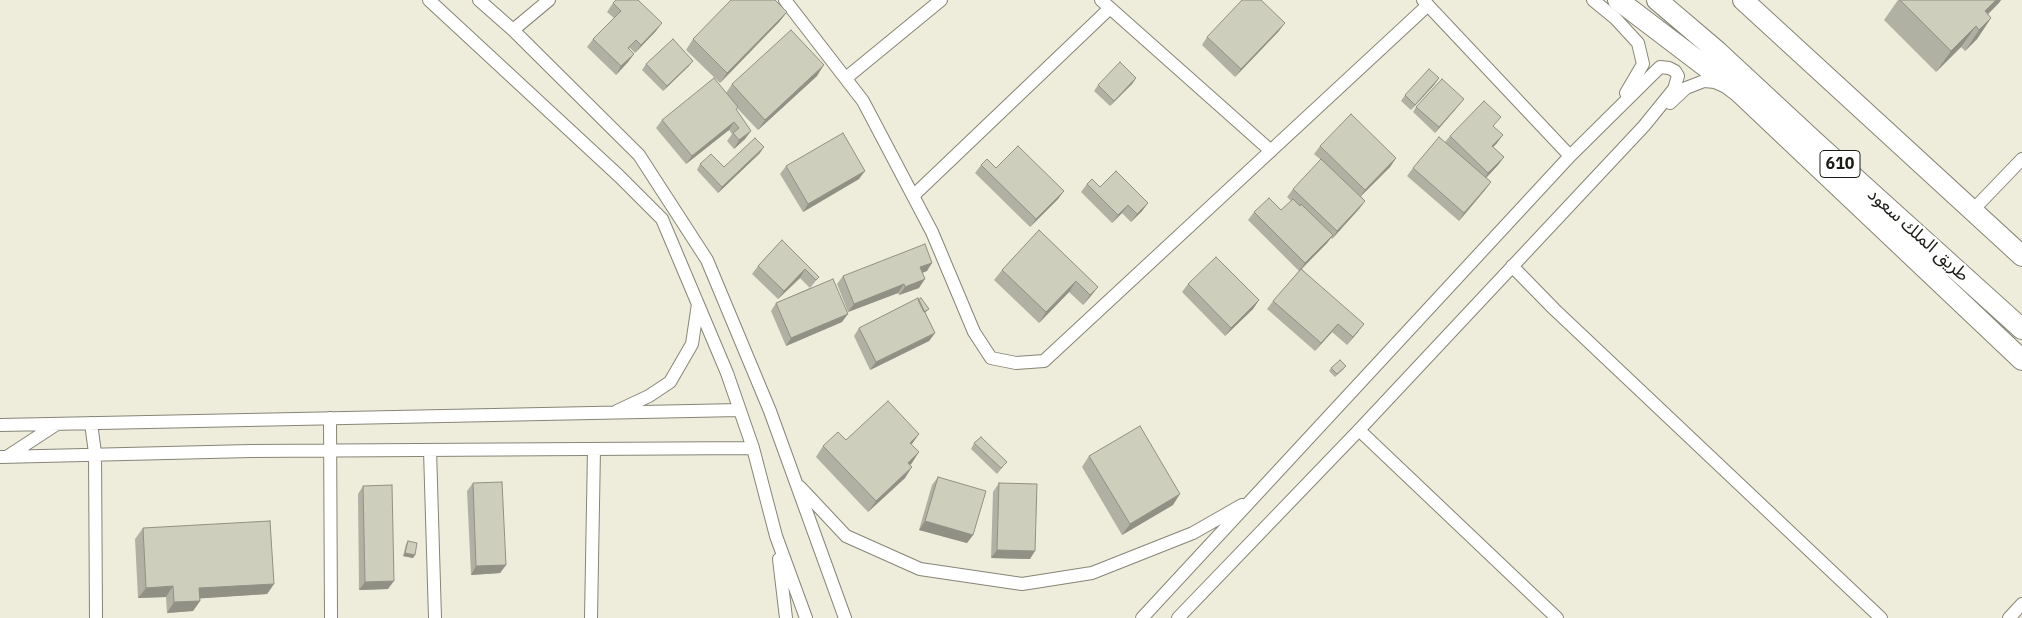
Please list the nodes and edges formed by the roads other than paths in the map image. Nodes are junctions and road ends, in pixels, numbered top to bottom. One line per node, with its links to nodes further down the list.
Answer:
1 (429, 0): 25 (street)
2 (479, 0): 12 (street)
3 (549, 0): 12 (street)
4 (785, 0): 13 (street)
5 (941, 0): 13 (street)
6 (1593, 0): 15 (street)
7 (1618, 0): 14 (main road)
8 (1658, 0): 26 (main road, طريق الملك سعود / 610)
9 (1743, 0): 22 (main road)
10 (1426, 2): 17 (street); 18 (street)
11 (1105, 4): 17 (street); 21 (street)
12 (513, 30): 42 (street)
13 (846, 78): 21 (street)
14 (1739, 92): 16 (street); 20 (main road)
15 (1618, 106): 16 (street); 18 (street)
16 (1644, 126): 24 (street)
17 (1271, 150): 21 (street)
18 (1570, 156): 43 (street)
19 (2022, 159): 22 (street)
20 (1844, 191): 27 (main road); 28 (main road)
21 (913, 196)
22 (1972, 211): 23 (main road)
23 (2022, 256)
24 (1512, 266): 35 (street); 56 (street)
25 (698, 304): 29 (street); 30 (street)
26 (2022, 329)
27 (2022, 336)
28 (2022, 360)
29 (740, 410): 30 (street); 36 (street)
30 (614, 413): 31 (street)
31 (330, 418): 32 (street); 38 (street)
32 (91, 423): 33 (street); 40 (street)
33 (57, 424): 34 (street); 41 (street)
34 (0, 425)
35 (1359, 430): 54 (street); 55 (street)
36 (753, 448): 37 (street); 44 (street)
37 (594, 449): 39 (street); 49 (street)
38 (330, 450): 39 (street); 40 (street); 47 (street)
39 (430, 450): 48 (street)
40 (95, 453): 41 (street); 46 (street)
41 (4, 457)
42 (796, 483): 43 (street); 52 (street)
43 (1253, 499): 53 (street)
44 (776, 536): 50 (street); 51 (street)
45 (2022, 604): 57 (street)
46 (96, 618)
47 (331, 618)
48 (435, 618)
49 (591, 618)
50 (786, 618)
51 (806, 618)
52 (845, 618)
53 (1142, 618)
54 (1178, 618)
55 (1556, 618)
56 (1881, 618)
57 (2009, 618)

